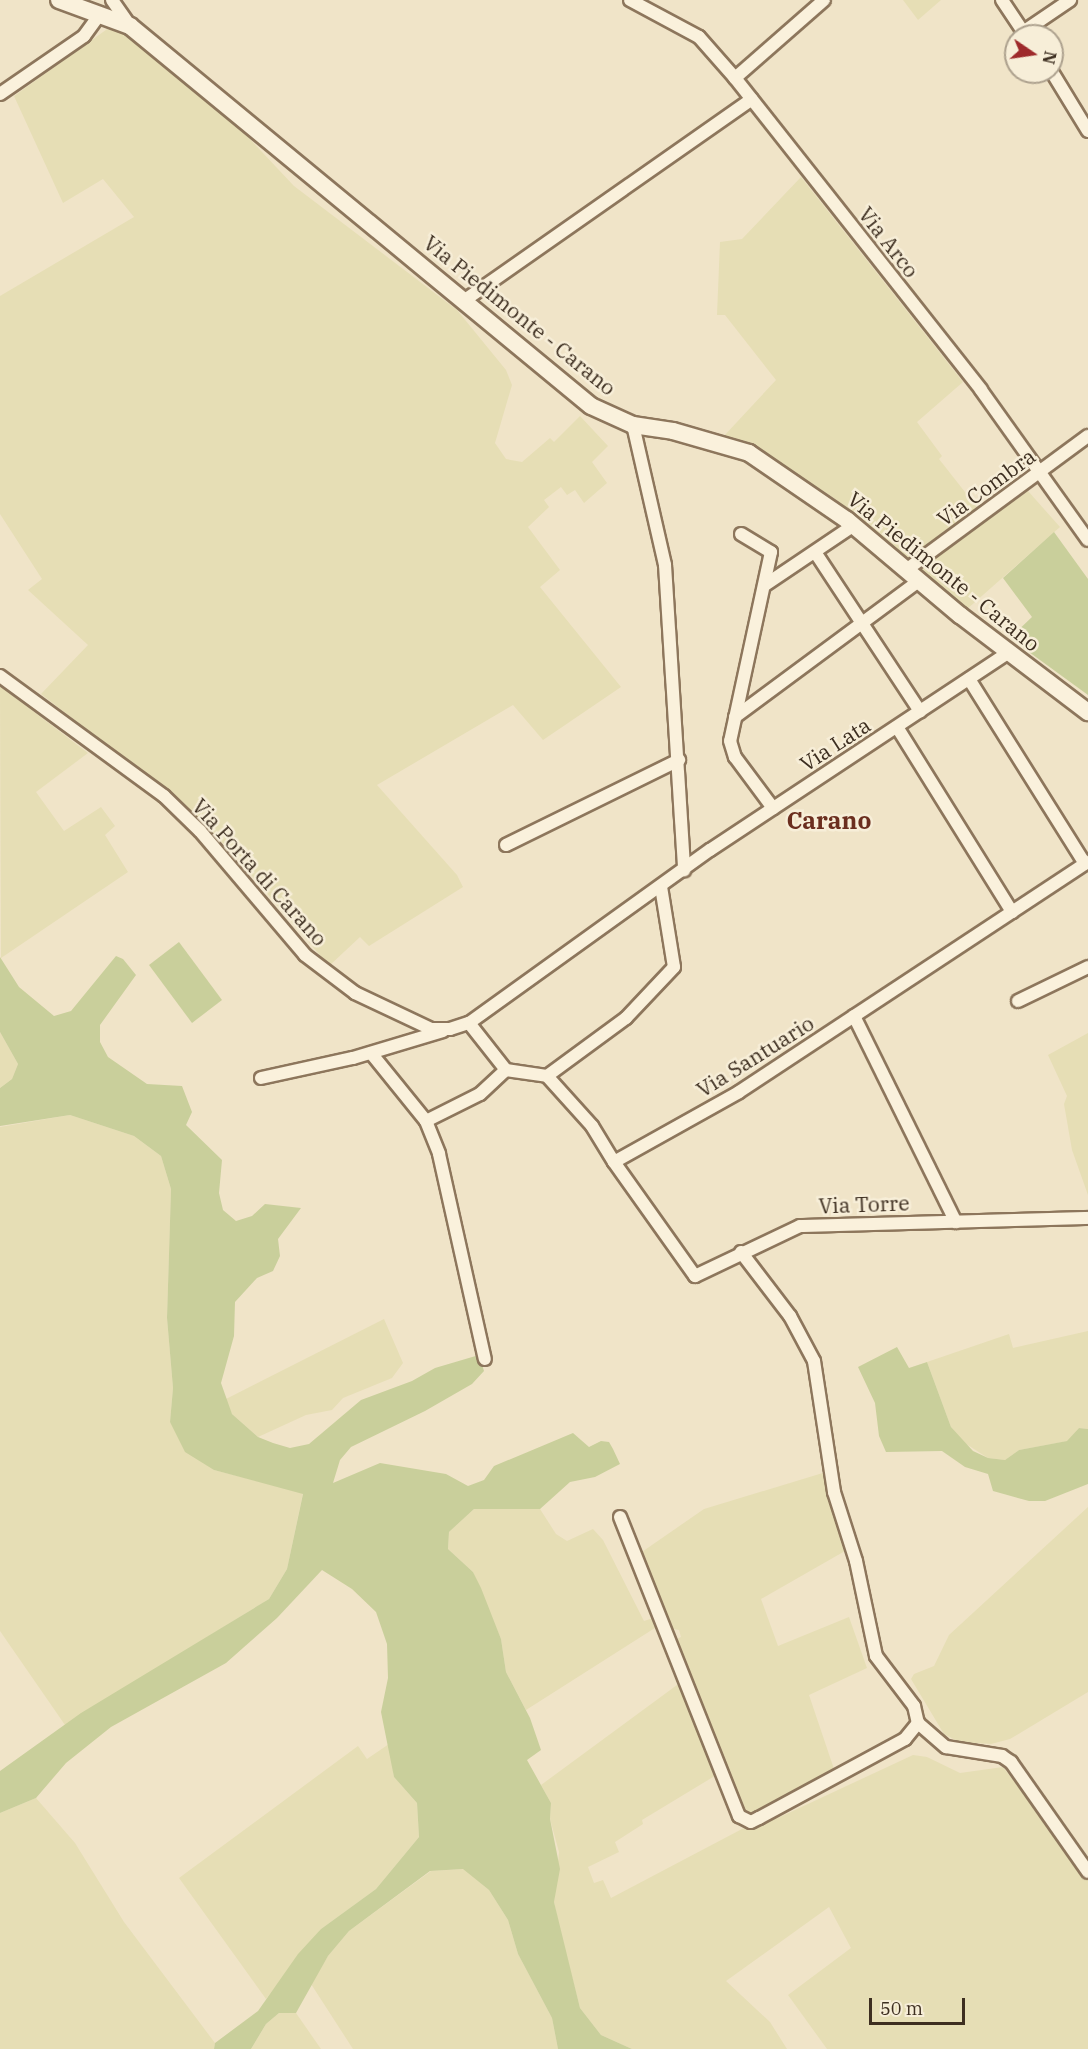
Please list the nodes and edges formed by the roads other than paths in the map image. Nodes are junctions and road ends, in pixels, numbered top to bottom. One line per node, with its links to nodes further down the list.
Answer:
1 (59, 0): 7 (street, Via Piedimonte - Carano)
2 (112, 0): 10 (street)
3 (630, 0): 11 (street, Via Arco)
4 (824, 0): 11 (street)
5 (1002, 0): 8 (street)
6 (1070, 0): 9 (street)
7 (99, 15): 10 (street, Via Piedimonte - Carano); 13 (street)
8 (1018, 24)
9 (1038, 24)
10 (130, 26): 16 (street, Via Piedimonte - Carano)
11 (735, 78): 14 (street, Via Arco)
12 (1059, 84): 15 (street)
13 (0, 94)
14 (752, 99): 16 (street); 19 (street, Via Arco)
15 (1088, 131)
16 (465, 300): 17 (street, Via Piedimonte - Carano)
17 (633, 425): 20 (street, Via Piedimonte - Carano); 35 (street)
18 (1088, 436): 19 (street, Via Combra)
19 (1039, 474): 22 (street, Via Arco); 24 (street, Via Combra)
20 (854, 525): 23 (street); 24 (street, Via Piedimonte - Carano)
21 (741, 534): 26 (street)
22 (1088, 540)
23 (814, 552): 26 (street); 27 (street)
24 (906, 570): 25 (street, Via Piedimonte - Carano)
25 (920, 581): 27 (street); 28 (street, Via Piedimonte - Carano)
26 (765, 585): 33 (street)
27 (861, 624): 31 (street); 33 (street)
28 (1008, 653): 30 (street, Via Lata); 32 (street, Via Piedimonte - Carano)
29 (0, 676): 46 (street, Via Porta di Carano)
30 (969, 679): 31 (street, Via Lata); 38 (street)
31 (920, 711): 34 (street, Via Lata)
32 (1088, 712)
33 (735, 717): 36 (street)
34 (897, 727): 36 (street, Via Lata); 41 (street)
35 (679, 760): 37 (street); 39 (street)
36 (773, 808): 39 (street, Via Lata)
37 (506, 844)
38 (1086, 863): 41 (street, Via Santuario)
39 (684, 870): 40 (street, Via Porta di Carano)
40 (661, 887): 45 (street, Via Porta di Carano); 49 (street)
41 (1011, 912): 44 (street, Via Santuario)
42 (1088, 967): 43 (street)
43 (1018, 1001)
44 (854, 1016): 52 (street, Via Santuario); 54 (street, Via Torre)
45 (469, 1023): 46 (street, Via Porta di Carano); 48 (street)
46 (450, 1029): 47 (street)
47 (370, 1053): 50 (street); 51 (street)
48 (506, 1070): 49 (street); 51 (street)
49 (547, 1076): 52 (street)
50 (261, 1078)
51 (426, 1121): 56 (street)
52 (614, 1162): 55 (street, Via Torre)
53 (1088, 1218): 54 (street)
54 (956, 1222): 55 (street, Via Torre)
55 (741, 1252): 58 (street)
56 (485, 1359)
57 (620, 1517): 58 (street)
58 (918, 1723): 59 (street)
59 (1088, 1872)

